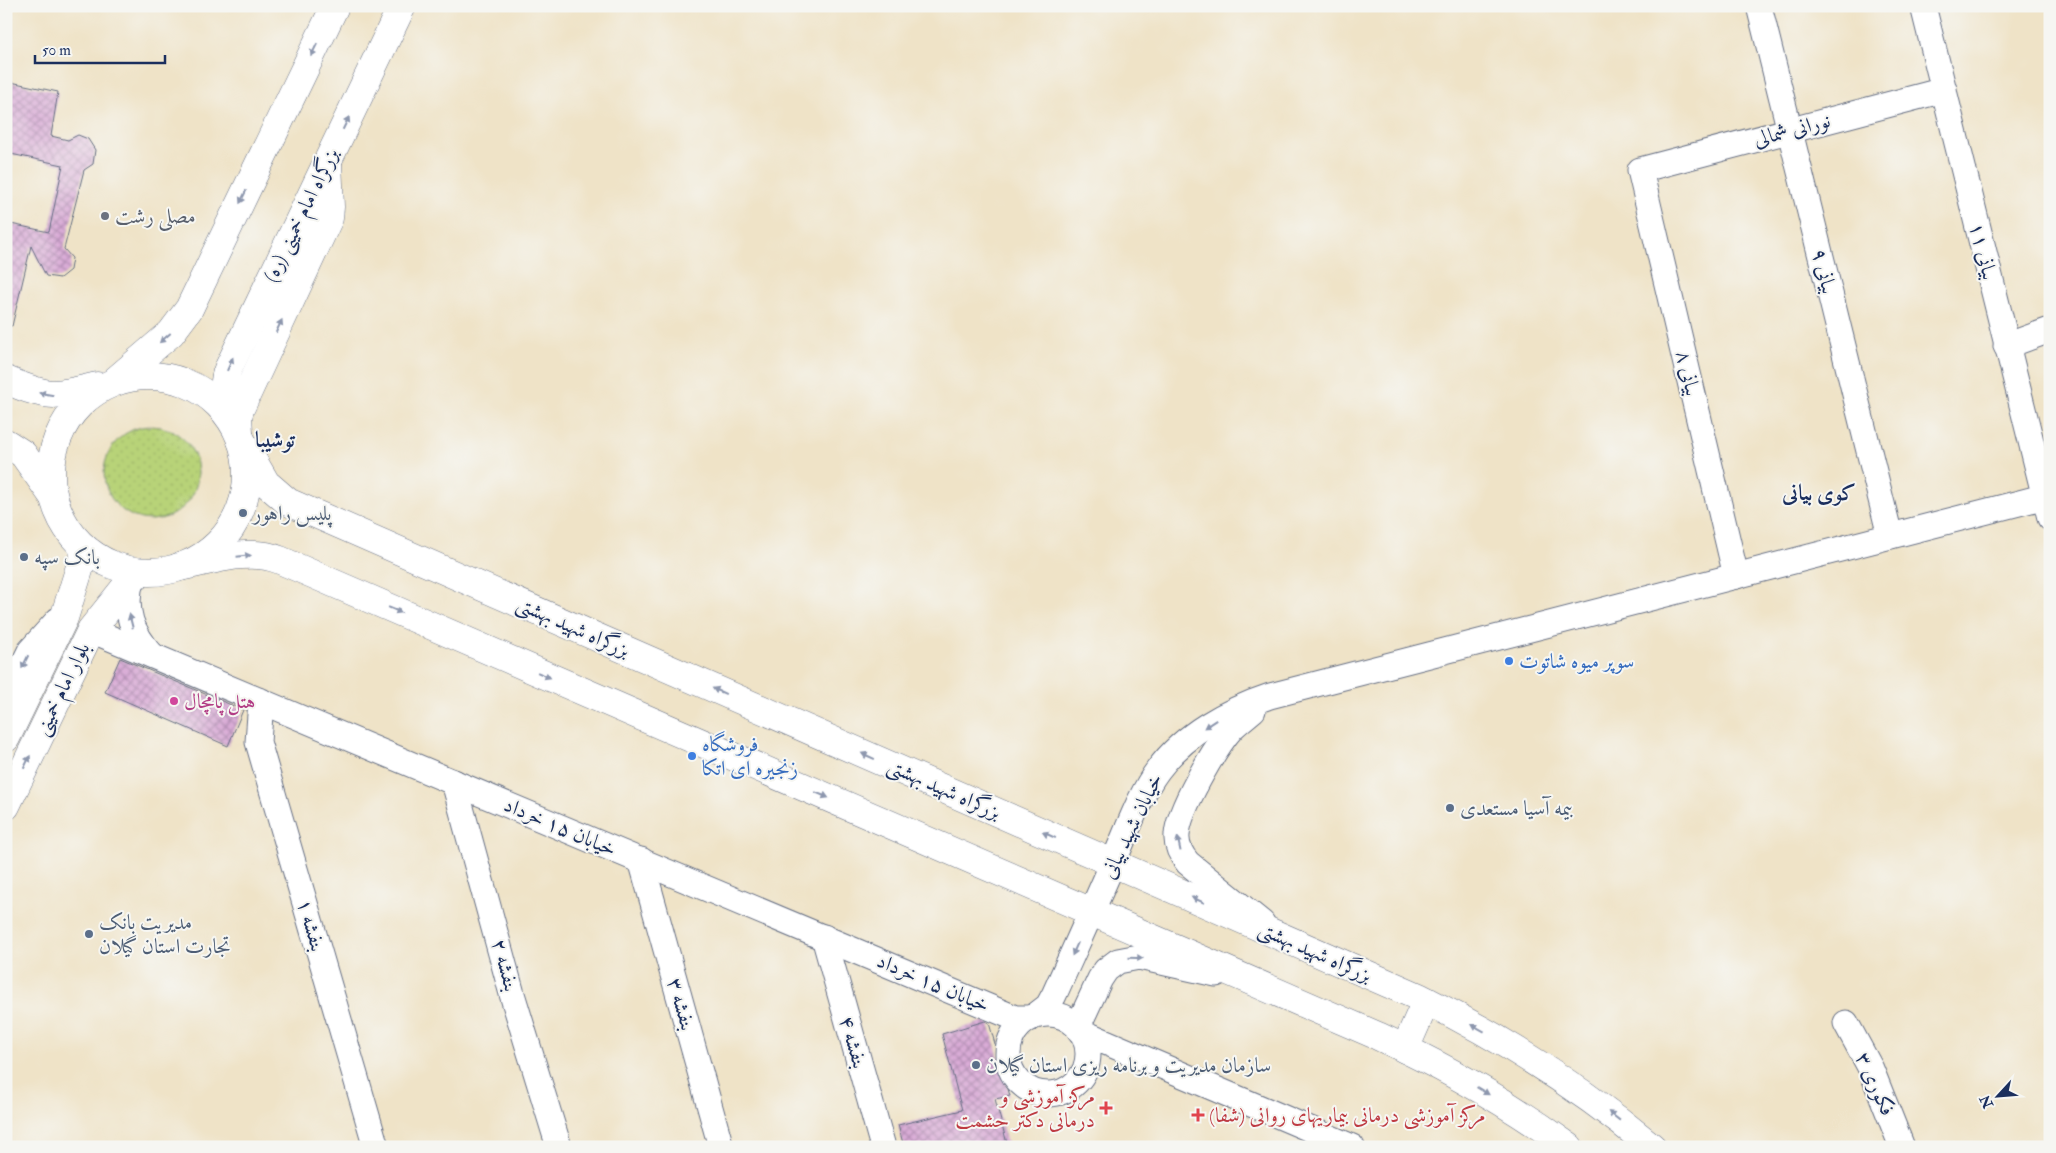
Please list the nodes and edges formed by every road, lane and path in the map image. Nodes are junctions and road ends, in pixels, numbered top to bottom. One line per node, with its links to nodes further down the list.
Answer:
1 (335, 6): 11 (main road, one-way to 11)
2 (402, 6): 12 (main road, بزرگراه امام خمینی (ره), one-way to 2)
3 (1758, 6): 6 (street, بیانی ۹)
4 (1923, 6): 5 (street, بیانی ۱۱)
5 (1944, 90): 6 (street, نورانی شمالی); 9 (street, بیانی ۱۱)
6 (1789, 131): 7 (street, نورانی شمالی); 16 (street, بیانی ۹)
7 (1640, 170): 20 (street, بیانی ۸)
8 (2050, 330): 9 (street)
9 (2006, 346): 15 (street, بیانی ۱۱)
10 (6, 380): 11 (main road, بزرگراه شهید بهشتی, one-way to 10)
11 (113, 382): 12 (main road, بزرگراه شهید بهشتی); 14 (main road)
12 (238, 435): 18 (main road); 31 (main road, بزرگراه شهید بهشتی, one-way to 12)
13 (6, 443): 14 (main road)
14 (53, 497): 17 (main road)
15 (2048, 503): 16 (street)
16 (1890, 536): 20 (street)
17 (84, 550): 19 (main road); 21 (main road, بلوار امام خمینی)
18 (179, 567): 19 (main road); 32 (main road, one-way to 32)
19 (136, 576): 22 (main road, بلوار امام خمینی); 23 (street, one-way to 19)
20 (1736, 576): 24 (street)
21 (66, 611): 25 (street, one-way to 25); 27 (main road, بلوار امام خمینی)
22 (91, 630): 23 (street, خیابان ۱۵ خرداد); 29 (main road, بلوار امام خمینی, one-way to 22)
23 (152, 656): 26 (street, خیابان ۱۵ خرداد)
24 (1270, 696): 31 (street, خیابان شهید بیانی, one-way to 31); 33 (street, خیابان شهید بیانی, one-way to 24)
25 (6, 700)
26 (261, 701): 28 (street, خیابان ۱۵ خرداد); 43 (street, بنفشه ۱)
27 (6, 738)
28 (454, 782): 30 (street, خیابان ۱۵ خرداد); 44 (street, بنفشه ۲)
29 (6, 806)
30 (641, 860): 34 (street, خیابان ۱۵ خرداد); 45 (street, بنفشه ۳)
31 (1113, 863): 32 (street, خیابان شهید بیانی); 33 (main road, بزرگراه شهید بهشتی, one-way to 31)
32 (1091, 911): 35 (main road); 38 (street, خیابان شهید بیانی, one-way to 38)
33 (1277, 935): 37 (main road, بزرگراه شهید بهشتی)
34 (824, 937): 36 (street, خیابان ۱۵ خرداد); 46 (street, بنفشه ۴)
35 (1256, 983): 40 (street, one-way to 35); 41 (main road)
36 (972, 1000): 38 (street, خیابان ۱۵ خرداد); 42 (street)
37 (1426, 1001): 41 (main road); 49 (main road, بزرگراه شهید بهشتی, one-way to 37)
38 (1032, 1017): 40 (street); 42 (street)
39 (1846, 1023): 50 (street, فکوری ۳)
40 (1081, 1031): 42 (street); 47 (street)
41 (1405, 1048): 48 (main road, one-way to 48)
42 (1009, 1065)
43 (376, 1147)
44 (559, 1147)
45 (721, 1147)
46 (883, 1147)
47 (1352, 1147)
48 (1569, 1147)
49 (1652, 1147)
50 (1902, 1147)

